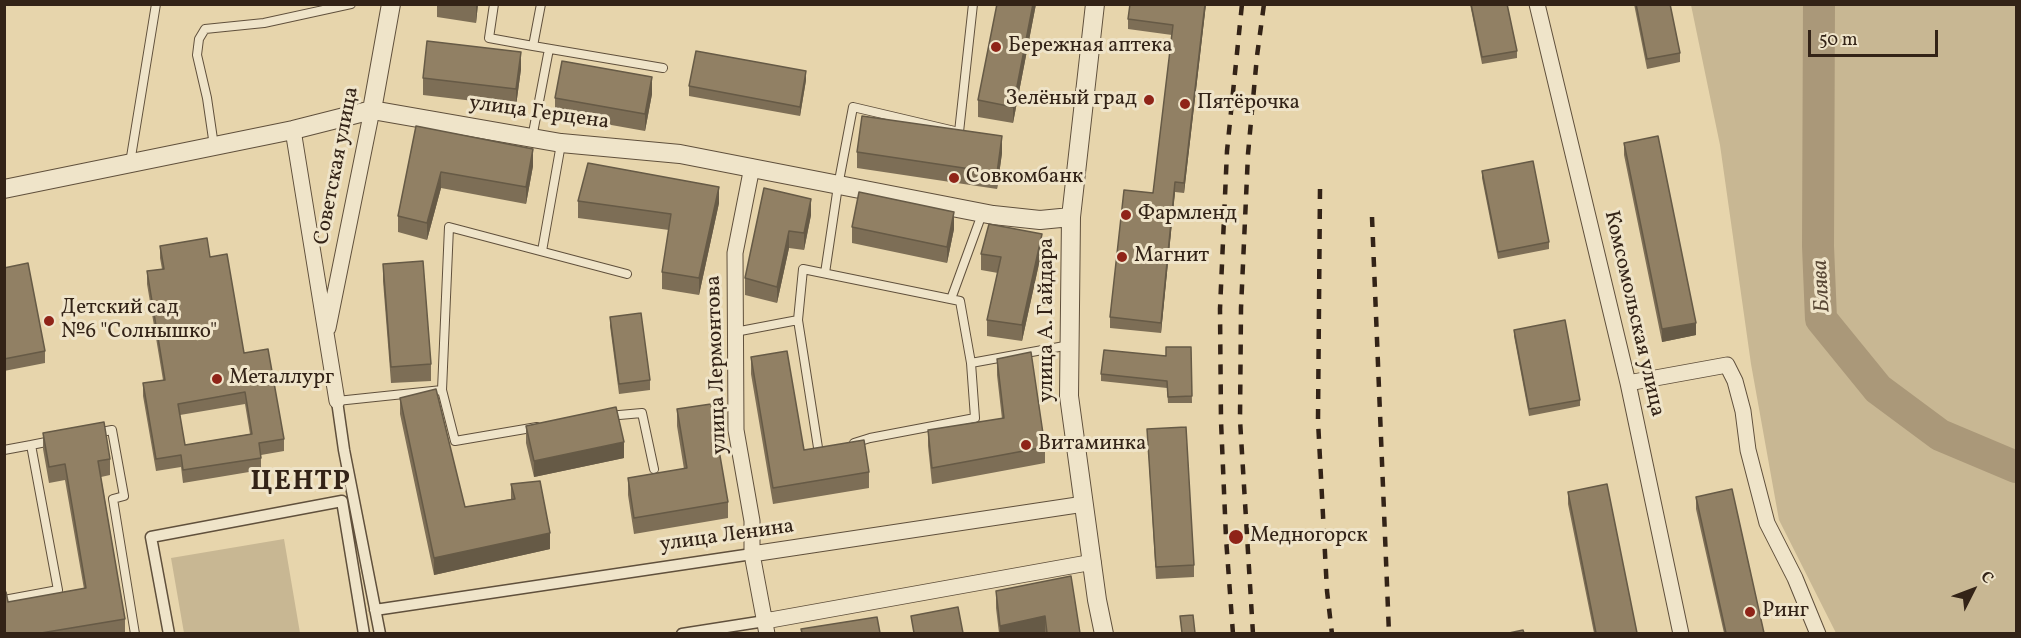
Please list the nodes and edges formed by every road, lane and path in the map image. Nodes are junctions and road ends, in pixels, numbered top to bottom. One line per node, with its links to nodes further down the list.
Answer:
1 (156, 4): 17 (lane)
2 (351, 4): 16 (lane)
3 (391, 4): 12 (street, Советская улица)
4 (494, 4): 9 (lane)
5 (541, 4): 9 (lane)
6 (973, 4): 19 (lane)
7 (1095, 4): 22 (street, улица А. Гайдара)
8 (1537, 4): 32 (street, Комсомольская улица)
9 (532, 46): 10 (lane)
10 (549, 49): 11 (lane); 14 (lane)
11 (663, 68)
12 (372, 110): 13 (street, улица Герцена); 14 (street, улица Герцена); 29 (street, Советская улица)
13 (293, 129): 16 (street, улица Герцена); 29 (street, Советская улица)
14 (532, 138): 15 (street, улица Герцена)
15 (561, 142): 18 (street, улица Герцена); 23 (lane)
16 (214, 146): 17 (street, улица Герцена)
17 (130, 162): 20 (street, улица Герцена)
18 (752, 167): 19 (street, улица Герцена); 28 (street, улица Лермонтова)
19 (838, 186): 21 (street, улица Герцена); 24 (lane)
20 (4, 189)
21 (982, 213): 22 (street, улица Герцена); 26 (lane)
22 (1071, 217): 30 (street, улица А. Гайдара)
23 (542, 251): 25 (lane); 33 (lane)
24 (825, 273): 26 (lane); 27 (lane)
25 (627, 274)
26 (951, 300): 31 (lane)
27 (798, 320): 28 (lane); 42 (lane)
28 (735, 332): 45 (street, улица Лермонтова)
29 (327, 337): 34 (street, Советская улица)
30 (1070, 345): 31 (lane); 44 (street, улица А. Гайдара)
31 (971, 363): 40 (lane)
32 (1628, 383): 56 (street, Комсомольская улица); 57 (street)
33 (442, 390): 34 (lane); 36 (lane)
34 (337, 401): 48 (street, Советская улица)
35 (603, 416): 43 (lane)
36 (546, 426)
37 (89, 434): 50 (lane)
38 (54, 441): 39 (lane)
39 (31, 445): 41 (lane); 47 (lane)
40 (849, 445)
41 (4, 450)
42 (829, 451)
43 (654, 469)
44 (1084, 504): 45 (street, улица Ленина); 46 (street, улица А. Гайдара)
45 (752, 554): 48 (street, улица Ленина); 49 (street, улица Лермонтова)
46 (1093, 562): 49 (street); 55 (street, улица А. Гайдара)
47 (4, 600)
48 (375, 610): 53 (street, Советская улица)
49 (766, 627): 54 (street)
50 (135, 633)
51 (169, 633): 52 (street)
52 (364, 633)
53 (380, 633)
54 (682, 633)
55 (1104, 633)
56 (1681, 633)
57 (1818, 633)

